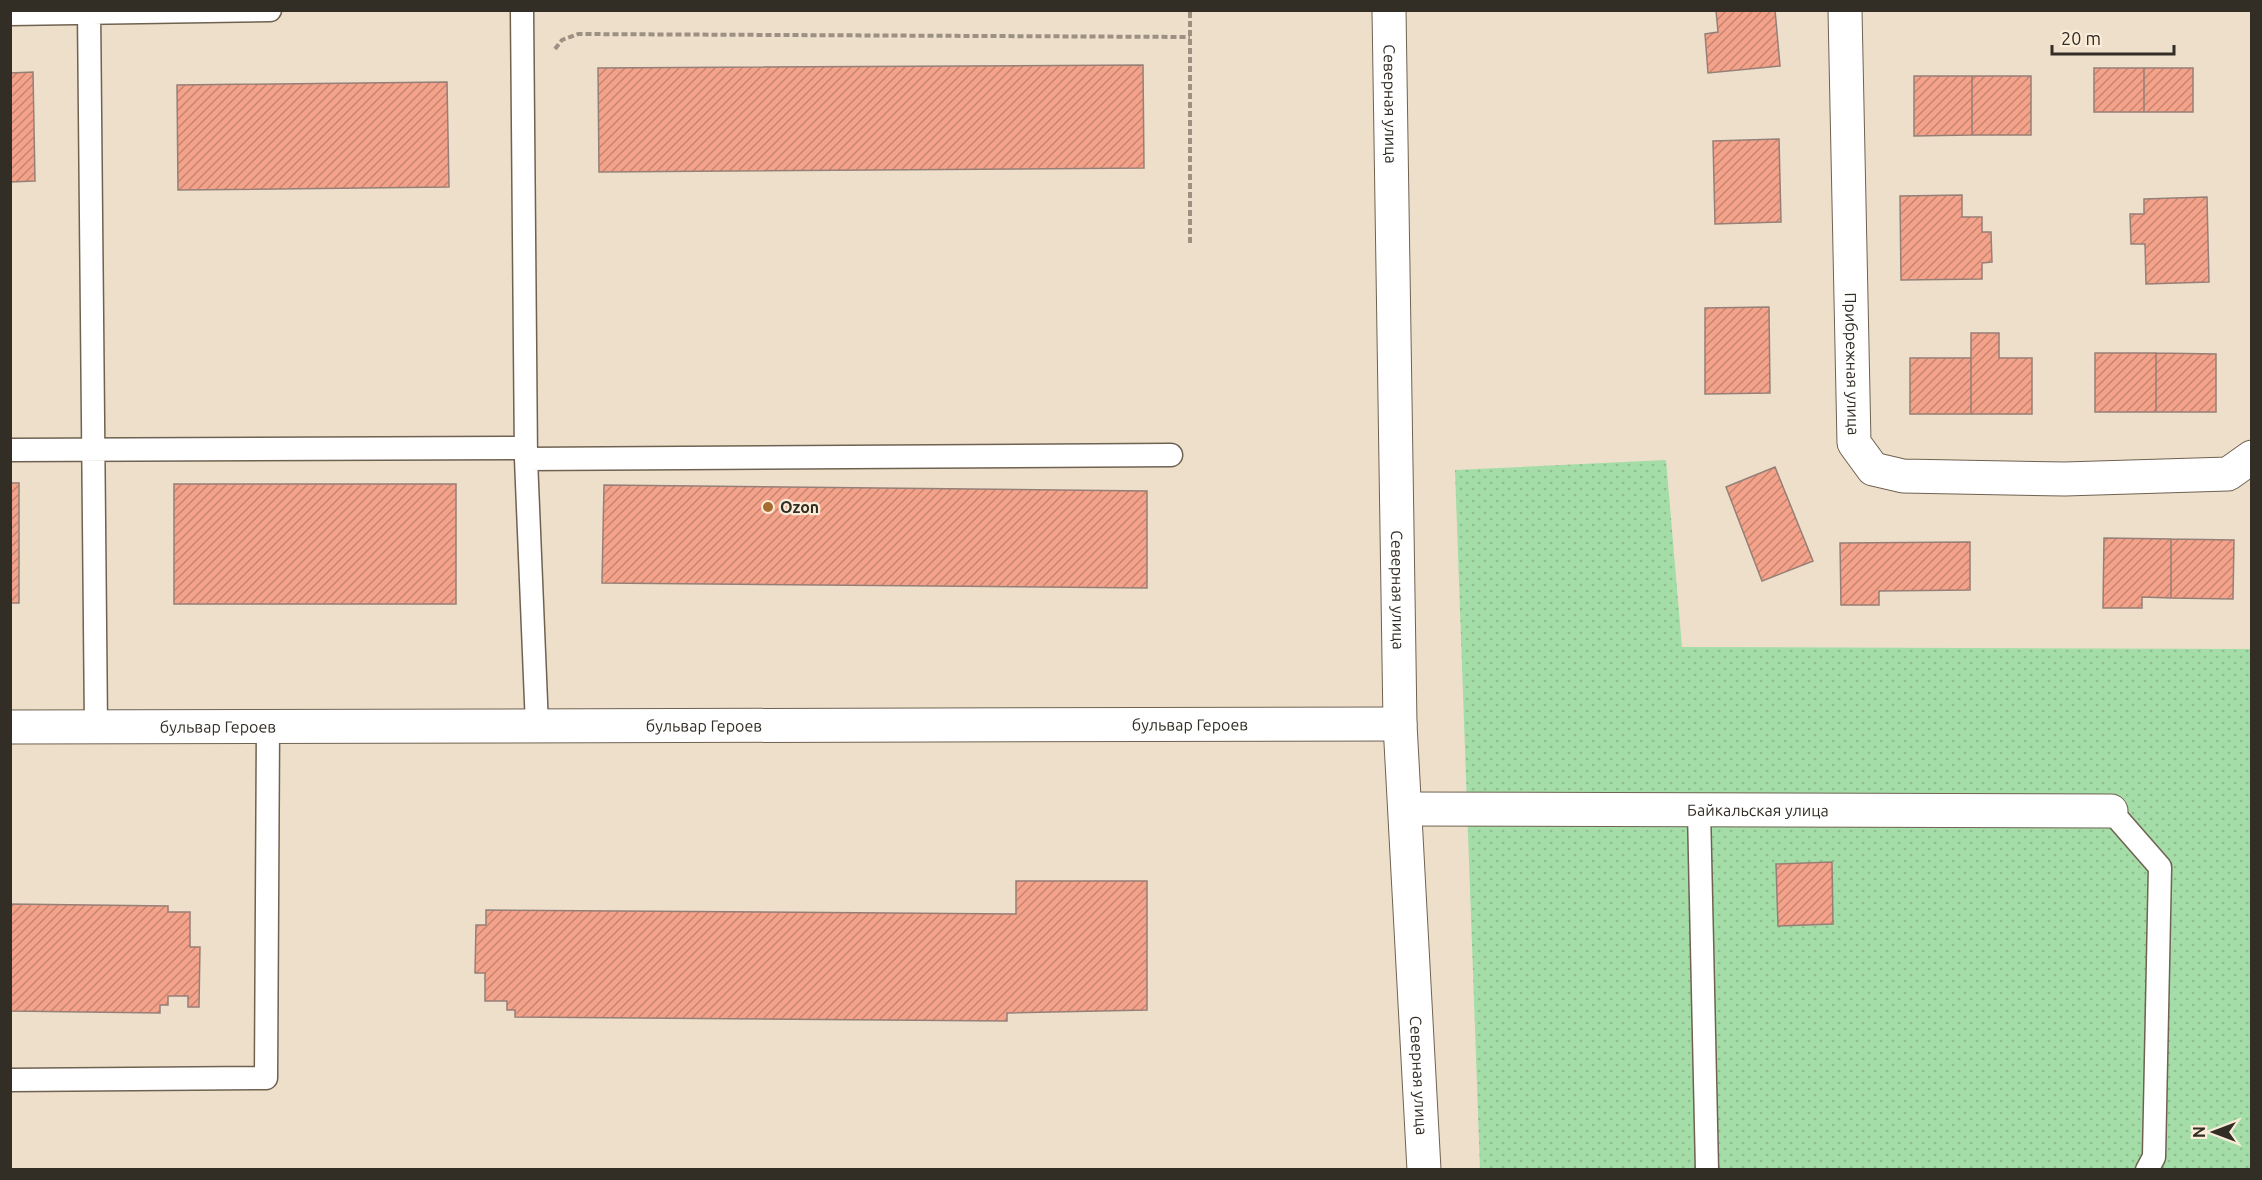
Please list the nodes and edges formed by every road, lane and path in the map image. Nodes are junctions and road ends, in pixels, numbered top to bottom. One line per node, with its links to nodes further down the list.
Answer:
1 (270, 10): 6 (lane)
2 (522, 10): 13 (lane)
3 (1190, 10): 8 (path)
4 (1389, 10): 16 (street, Северная улица)
5 (1845, 10): 15 (street, Прибрежная улица)
6 (89, 12): 7 (lane); 12 (lane)
7 (10, 14)
8 (1190, 37): 9 (path); 10 (path)
9 (550, 55)
10 (1190, 243)
11 (10, 450): 12 (lane)
12 (93, 450): 13 (lane); 20 (lane)
13 (526, 453): 14 (lane); 18 (lane)
14 (1172, 455)
15 (2252, 457)
16 (1400, 724): 18 (street, бульвар Героев); 21 (street, Северная улица)
17 (268, 726): 18 (street, бульвар Героев); 20 (street, бульвар Героев); 24 (lane)
18 (537, 726)
19 (10, 727): 20 (street, бульвар Героев)
20 (96, 727)
21 (1406, 809): 22 (street, Байкальская улица); 25 (street, Северная улица)
22 (1699, 810): 23 (street, Байкальская улица); 26 (lane)
23 (2111, 812): 27 (lane)
24 (10, 1080)
25 (1424, 1170)
26 (1707, 1170)
27 (2147, 1170)

